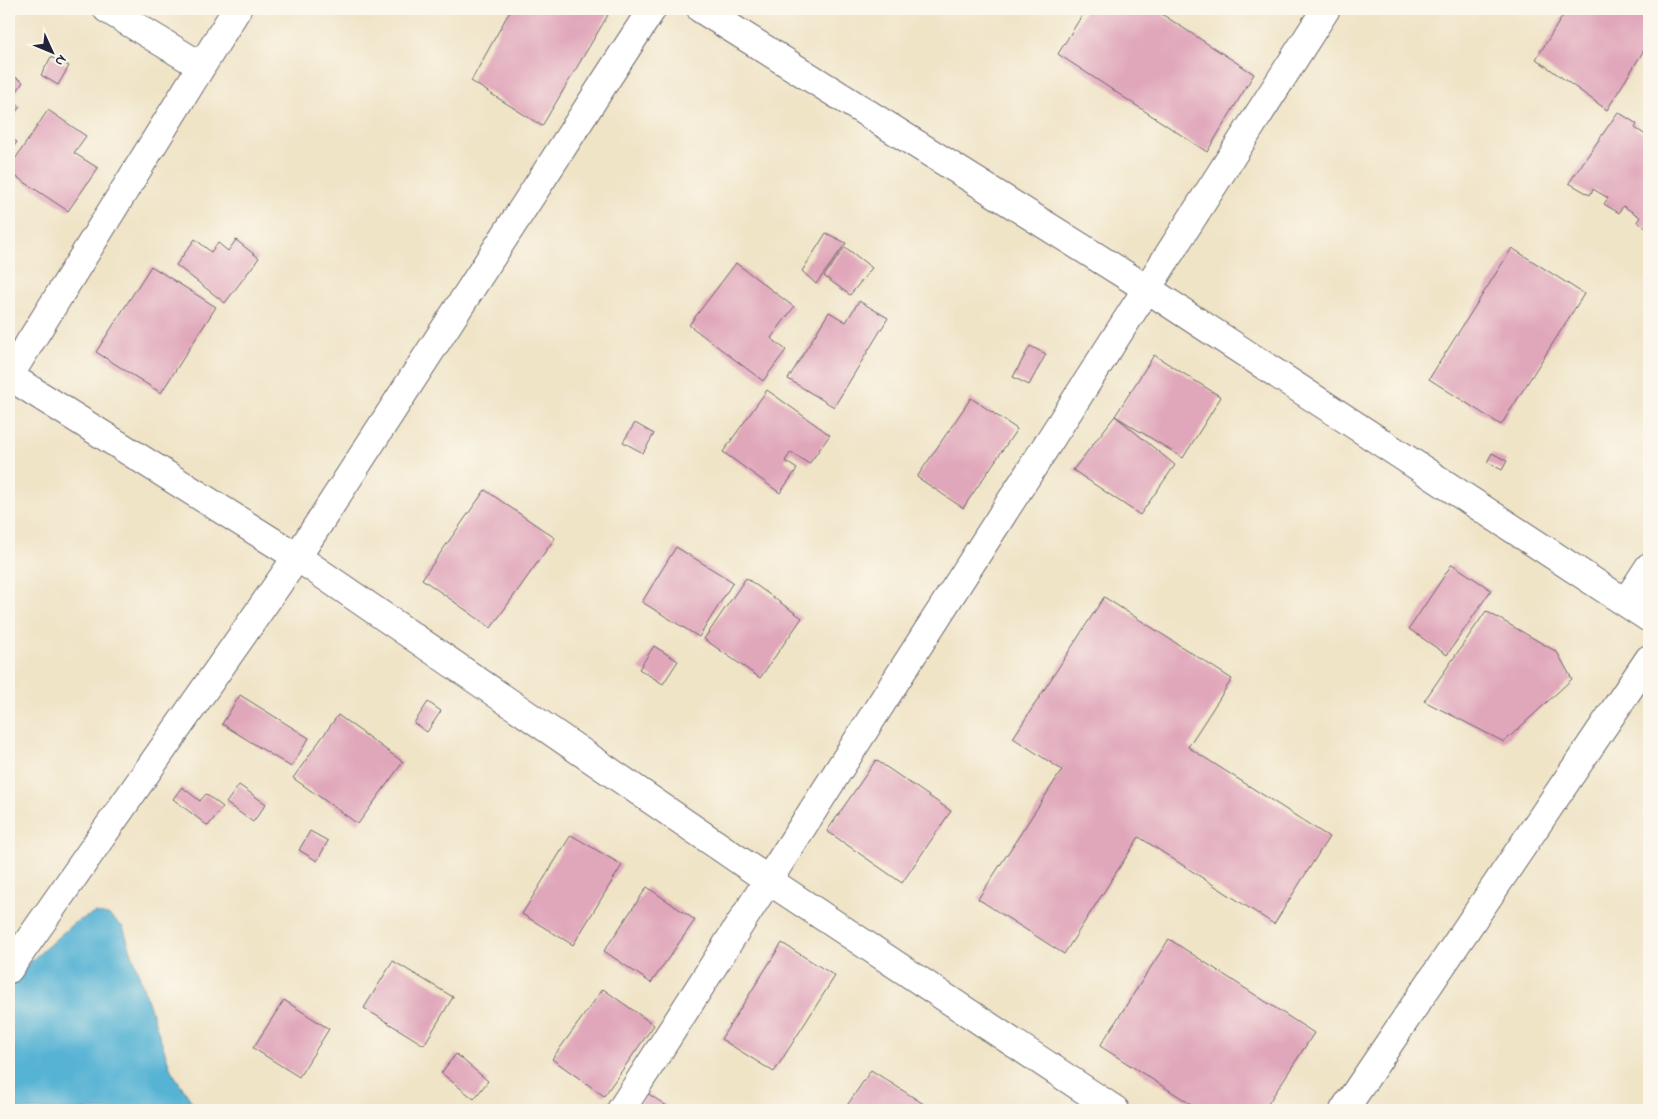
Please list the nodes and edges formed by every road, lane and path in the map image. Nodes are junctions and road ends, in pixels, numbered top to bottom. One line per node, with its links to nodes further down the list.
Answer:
1 (107, 9): 6 (street)
2 (237, 9): 6 (street)
3 (652, 9): 9 (street)
4 (701, 9): 7 (street)
5 (1326, 9): 7 (street)
6 (201, 66): 8 (street)
7 (1146, 288): 11 (street); 14 (street)
8 (9, 376): 9 (street)
9 (297, 557): 14 (street); 15 (street)
10 (1649, 567): 11 (street)
11 (1626, 602): 12 (street)
12 (1649, 618)
13 (1649, 659): 18 (street)
14 (768, 880): 16 (street); 17 (street)
15 (9, 969)
16 (621, 1110)
17 (1115, 1110)
18 (1344, 1110)

